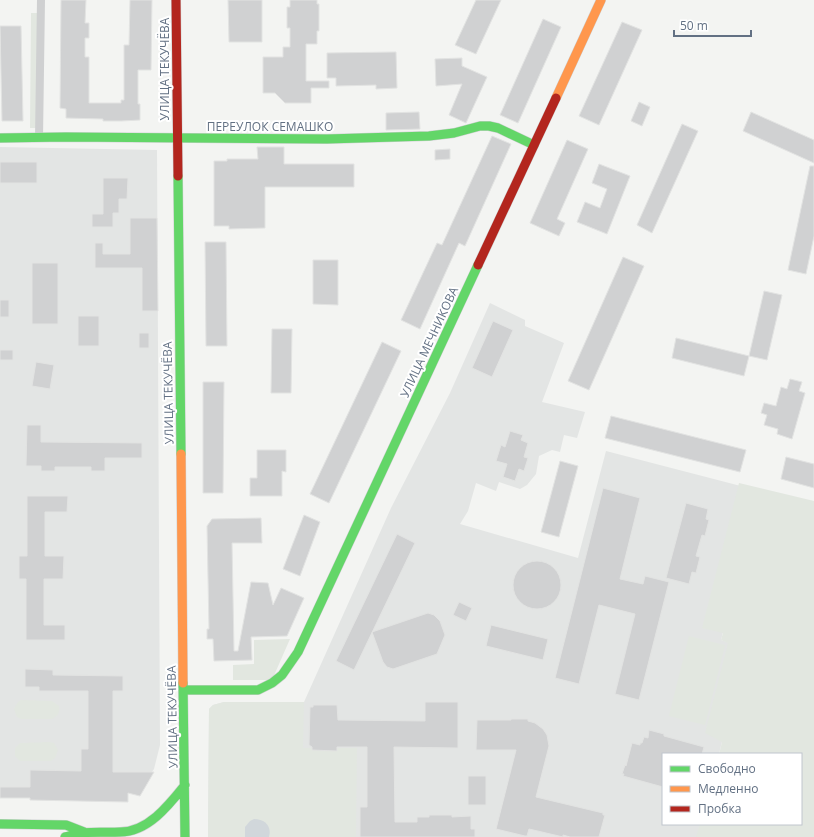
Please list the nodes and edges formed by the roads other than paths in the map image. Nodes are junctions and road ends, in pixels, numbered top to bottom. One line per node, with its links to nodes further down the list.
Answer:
1 (41, 0): 5 (street)
2 (176, 0): 6 (main road, УЛИЦА ТЕКУЧЁВА)
3 (601, 0): 7 (main road, УЛИЦА МЕЧНИКОВА)
4 (0, 138): 5 (main road, ПЕРЕУЛОК СЕМАШКО)
5 (39, 138): 6 (main road, ПЕРЕУЛОК СЕМАШКО)
6 (177, 138): 7 (main road, ПЕРЕУЛОК СЕМАШКО); 8 (main road, УЛИЦА ТЕКУЧЁВА)
7 (534, 145): 8 (main road, УЛИЦА МЕЧНИКОВА)
8 (184, 690): 9 (main road, УЛИЦА ТЕКУЧЁВА)
9 (185, 785): 12 (main road); 15 (main road, УЛИЦА ТЕКУЧЁВА)
10 (0, 824): 11 (main road)
11 (86, 832): 12 (main road); 13 (main road)
12 (126, 832): 14 (main road)
13 (65, 837)
14 (138, 837)
15 (185, 837)

